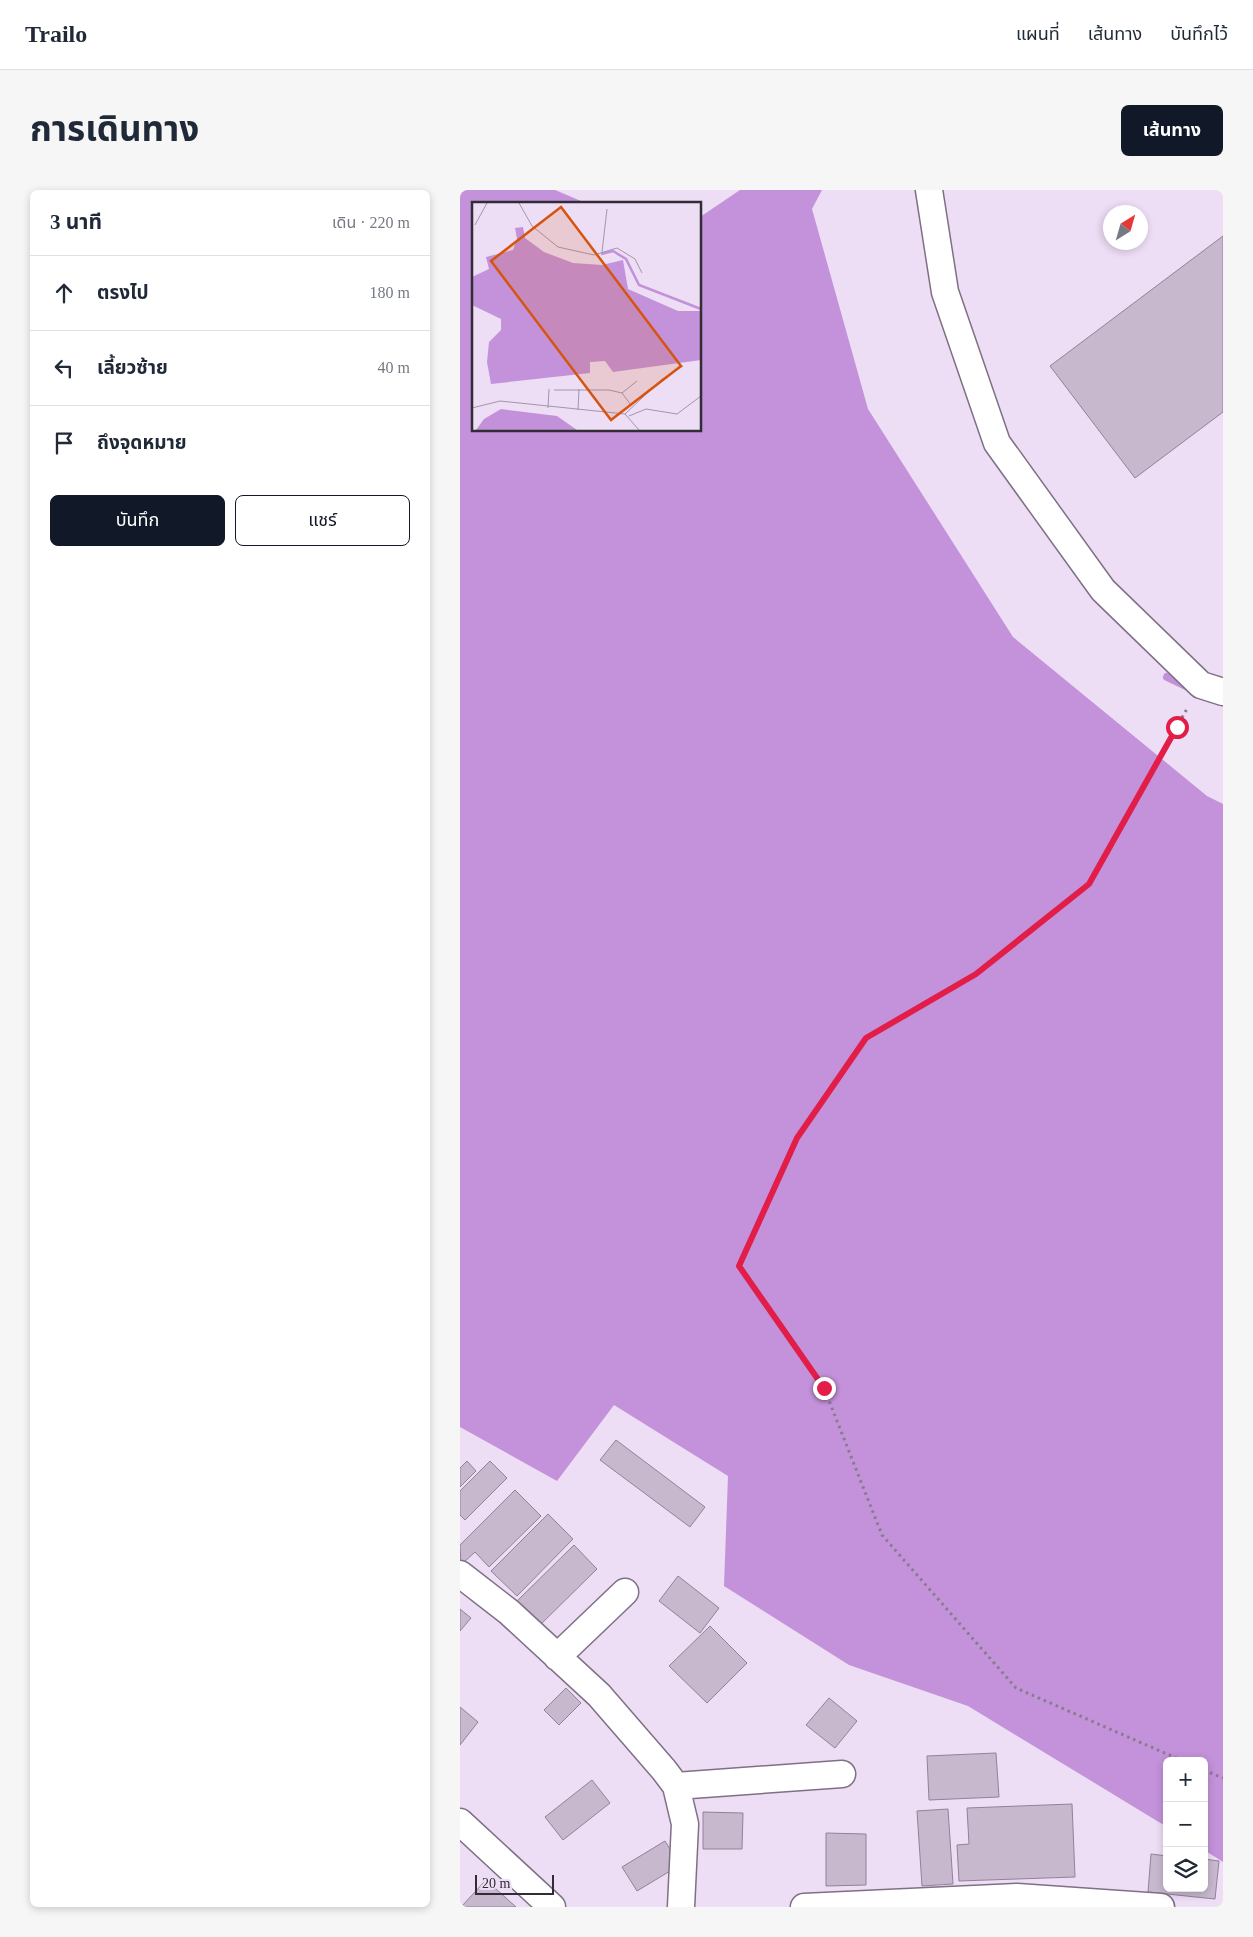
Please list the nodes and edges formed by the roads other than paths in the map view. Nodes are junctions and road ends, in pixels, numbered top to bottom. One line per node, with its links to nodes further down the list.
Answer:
1 (929, 190): 2 (street)
2 (1223, 692)
3 (460, 1574): 5 (street)
4 (625, 1592): 5 (street)
5 (557, 1658): 7 (street)
6 (842, 1774): 7 (street)
7 (676, 1786): 10 (street)
8 (460, 1822): 9 (street)
9 (552, 1907)
10 (682, 1907)
11 (804, 1907): 12 (street)
12 (1162, 1907)

